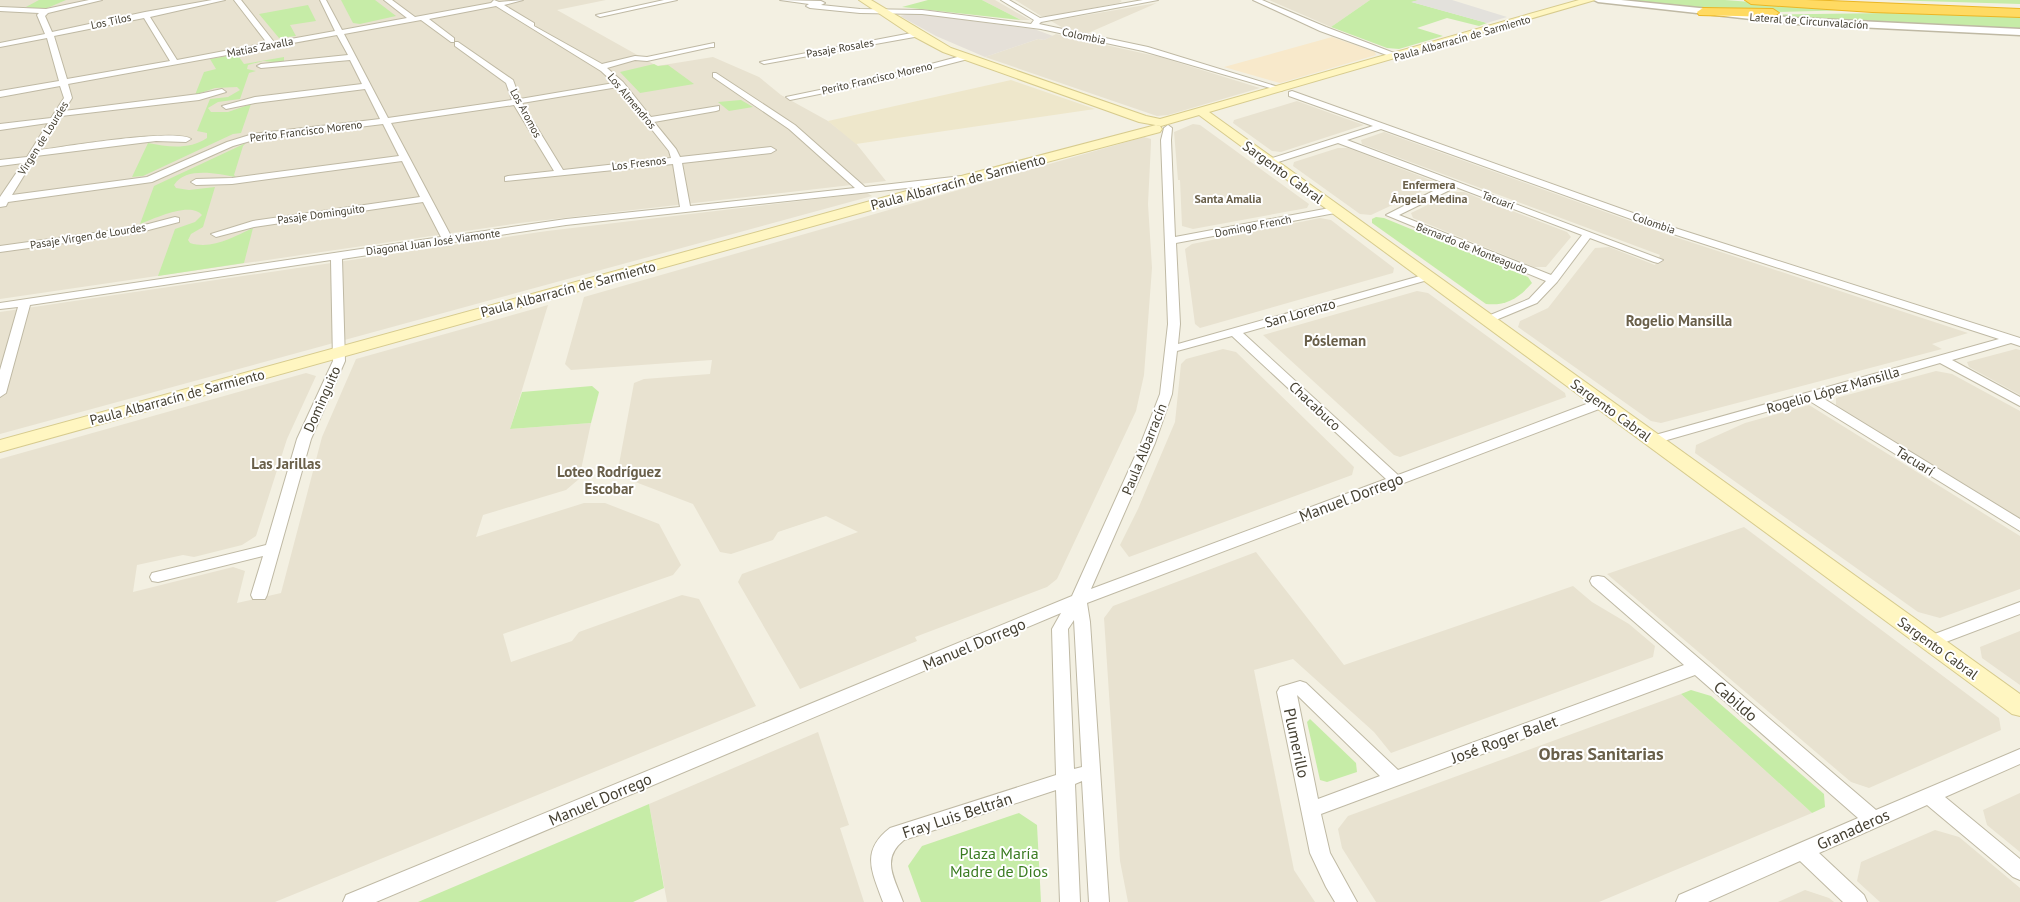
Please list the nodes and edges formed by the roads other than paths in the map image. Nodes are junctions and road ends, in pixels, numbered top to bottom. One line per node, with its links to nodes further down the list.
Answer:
1 (34, 0): 23 (street)
2 (99, 0): 28 (street)
3 (222, 0): 30 (street, Los Tilos)
4 (237, 0): 39 (street)
5 (323, 0): 35 (street)
6 (387, 0): 33 (street)
7 (520, 0): 19 (street, Matías Zavalla)
8 (674, 0): 31 (street)
9 (783, 0): 25 (street)
10 (864, 0): 25 (main road)
11 (1004, 0): 34 (street)
12 (1155, 0): 20 (street)
13 (1256, 0): 42 (street)
14 (1590, 0): 42 (main road, Paula Albarracín de Sarmiento)
15 (1598, 0): 27 (street, Lateral de Circunvalación)
16 (1751, 0): 24 (highway)
17 (1805, 0): 24 (highway)
18 (1867, 0): 24 (highway)
19 (494, 2): 32 (street, Matías Zavalla); 48 (street, Los Almendros)
20 (1133, 2): 34 (street)
21 (810, 6): 25 (street)
22 (2020, 7): 24 (highway)
23 (15, 10): 26 (street); 28 (street)
24 (1962, 10): 27 (highway); 29 (highway)
25 (881, 11): 34 (street, Colombia); 37 (main road)
26 (1, 12): 28 (street)
27 (1703, 12): 36 (street, Lateral de Circunvalación)
28 (43, 13): 38 (street, Virgen de Lourdes)
29 (2020, 13)
30 (145, 14): 38 (street, Los Tilos); 45 (street)
31 (600, 16)
32 (422, 17): 33 (street, Matías Zavalla); 57 (street, Los Aromos)
33 (412, 19): 35 (street, Matías Zavalla)
34 (1036, 23): 54 (street, Colombia)
35 (340, 32): 39 (street, Matías Zavalla); 43 (street)
36 (2020, 32)
37 (917, 34): 44 (main road); 46 (street, Pasaje Rosales)
38 (49, 35): 40 (street, Los Tilos); 50 (street, Virgen de Lourdes)
39 (272, 44): 45 (street, Matías Zavalla)
40 (0, 45)
41 (711, 45): 48 (street)
42 (1398, 56): 54 (main road, Paula Albarracín de Sarmiento)
43 (353, 57): 47 (street); 52 (street)
44 (965, 57): 56 (street, Perito Francisco Moreno); 66 (main road)
45 (175, 62): 50 (street, Matías Zavalla)
46 (764, 62)
47 (261, 66)
48 (600, 67): 51 (street, Los Almendros)
49 (716, 75): 81 (street)
50 (64, 83): 55 (street, Matías Zavalla); 61 (street, Virgen de Lourdes)
51 (620, 84): 57 (street, Perito Francisco Moreno); 63 (street, Los Almendros)
52 (368, 86): 58 (street); 62 (street)
53 (222, 92): 61 (street)
54 (1286, 92): 60 (main road, Paula Albarracín de Sarmiento); 64 (street, Colombia)
55 (0, 94)
56 (790, 97)
57 (518, 102): 62 (street, Perito Francisco Moreno); 76 (street, Los Aromos)
58 (226, 106)
59 (716, 108): 63 (street)
60 (1207, 116): 66 (main road, Paula Albarracín de Sarmiento); 74 (main road, Sargento Cabral)
61 (56, 117): 65 (street); 71 (street, Virgen de Lourdes)
62 (386, 120): 72 (street); 84 (street, Perito Francisco Moreno)
63 (649, 120): 73 (street, Los Almendros)
64 (1382, 126): 69 (street); 102 (street, Colombia)
65 (0, 127)
66 (1158, 127): 67 (main road, Paula Albarracín de Sarmiento); 92 (street, Paula Albarracín)
67 (1136, 133): 77 (main road, Paula Albarracín de Sarmiento)
68 (186, 139): 71 (street)
69 (1338, 140): 74 (street); 80 (street, Tacuarí)
70 (771, 150): 73 (street, Los Fresnos)
71 (31, 157): 75 (street); 84 (street, Virgen de Lourdes)
72 (405, 158): 79 (street); 82 (street)
73 (675, 159): 76 (street, Los Fresnos); 85 (street, Los Almendros)
74 (1269, 162): 86 (main road, Sargento Cabral)
75 (0, 163)
76 (560, 173): 78 (street, Los Fresnos)
77 (970, 178): 81 (street, Diagonal Juan José Viamonte); 83 (main road, Paula Albarracín de Sarmiento)
78 (508, 179)
79 (196, 182)
80 (1455, 184): 87 (street); 90 (street, Tacuarí)
81 (864, 189): 83 (street); 85 (street, Diagonal Juan José Viamonte)
82 (426, 199): 89 (street, Pasaje Dominguito); 91 (street)
83 (891, 200): 104 (main road, Paula Albarracín de Sarmiento)
84 (1, 202)
85 (685, 208): 91 (street, Diagonal Juan José Viamonte)
86 (1335, 210): 92 (street, Domingo French); 96 (main road, Sargento Cabral)
87 (1391, 215): 97 (street, Bernardo de Monteagudo)
88 (175, 220): 93 (street, Pasaje Virgen de Lourdes)
89 (216, 234)
90 (1588, 234): 95 (street, Tacuarí); 97 (street)
91 (446, 240): 94 (street, Diagonal Juan José Viamonte)
92 (1170, 241): 103 (street, Paula Albarracín)
93 (0, 249)
94 (336, 256): 98 (street, Diagonal Juan José Viamonte); 104 (street, Dominguito)
95 (1658, 260)
96 (1427, 277): 100 (main road, Sargento Cabral); 101 (street, San Lorenzo)
97 (1553, 280): 100 (street)
98 (25, 302): 99 (street, Diagonal Juan José Viamonte); 106 (street)
99 (0, 306)
100 (1487, 320): 109 (main road, Sargento Cabral)
101 (1234, 332): 103 (street, San Lorenzo); 112 (street, Chacabuco)
102 (2016, 340): 105 (street, Rogelio López Mansilla)
103 (1172, 349): 118 (street, Paula Albarracín)
104 (339, 352): 111 (main road, Paula Albarracín de Sarmiento); 114 (street, Dominguito)
105 (1941, 359): 107 (street, Rogelio López Mansilla); 108 (street)
106 (0, 393)
107 (1810, 396): 110 (street, Rogelio López Mansilla); 113 (street, Tacuarí)
108 (2020, 402)
109 (1602, 403): 110 (main road, Sargento Cabral); 112 (street, Manuel Dorrego)
110 (1653, 440): 120 (main road, Sargento Cabral)
111 (0, 446)
112 (1395, 480): 118 (street, Manuel Dorrego)
113 (2020, 526)
114 (273, 548): 115 (street); 117 (street, Dominguito)
115 (158, 576)
116 (1598, 581): 121 (street, Cabildo)
117 (259, 595)
118 (1078, 600): 124 (street); 126 (street, Paula Albarracín); 132 (street, Manuel Dorrego)
119 (2020, 608): 120 (street)
120 (1930, 642): 122 (main road, Sargento Cabral)
121 (1697, 667): 125 (street, José Roger Balet); 129 (street, Cabildo)
122 (2020, 707)
123 (2020, 756): 127 (street, Granaderos)
124 (1091, 772): 126 (street, Fray Luis Beltrán); 135 (street)
125 (1395, 779): 128 (street, José Roger Balet); 128 (street, Plumerillo)
126 (1064, 780): 133 (street, Fray Luis Beltrán); 134 (street, Paula Albarracín)
127 (1930, 796): 129 (street, Granaderos); 131 (street)
128 (1310, 810): 136 (street, Plumerillo)
129 (1874, 820): 130 (street, Granaderos)
130 (1803, 851): 137 (street, Granaderos); 138 (street)
131 (2020, 871)
132 (353, 902)
133 (893, 902)
134 (1070, 902)
135 (1099, 902)
136 (1347, 902)
137 (1686, 902)
138 (1857, 902)

